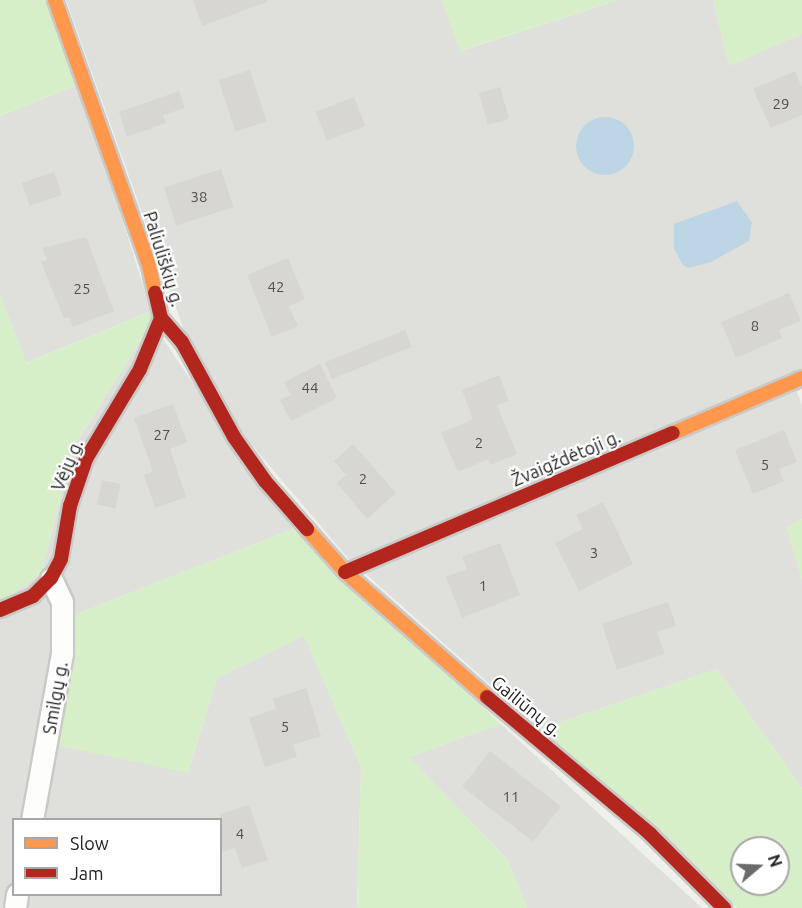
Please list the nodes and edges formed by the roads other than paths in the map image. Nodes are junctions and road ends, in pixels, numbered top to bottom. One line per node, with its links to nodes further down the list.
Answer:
1 (55, 0): 2 (street, Paliuliškių g.)
2 (161, 318): 4 (street, Paliuliškių g.); 6 (street, Vėjų g.)
3 (802, 378): 5 (street, Žvaigždėtoji g.)
4 (309, 532): 5 (street, Gailiūnų g.)
5 (345, 572): 9 (street, Gailiūnų g.)
6 (51, 578): 7 (street, Vėjų g.); 8 (street, Smilgų g.)
7 (0, 610)
8 (32, 818)
9 (724, 908)

